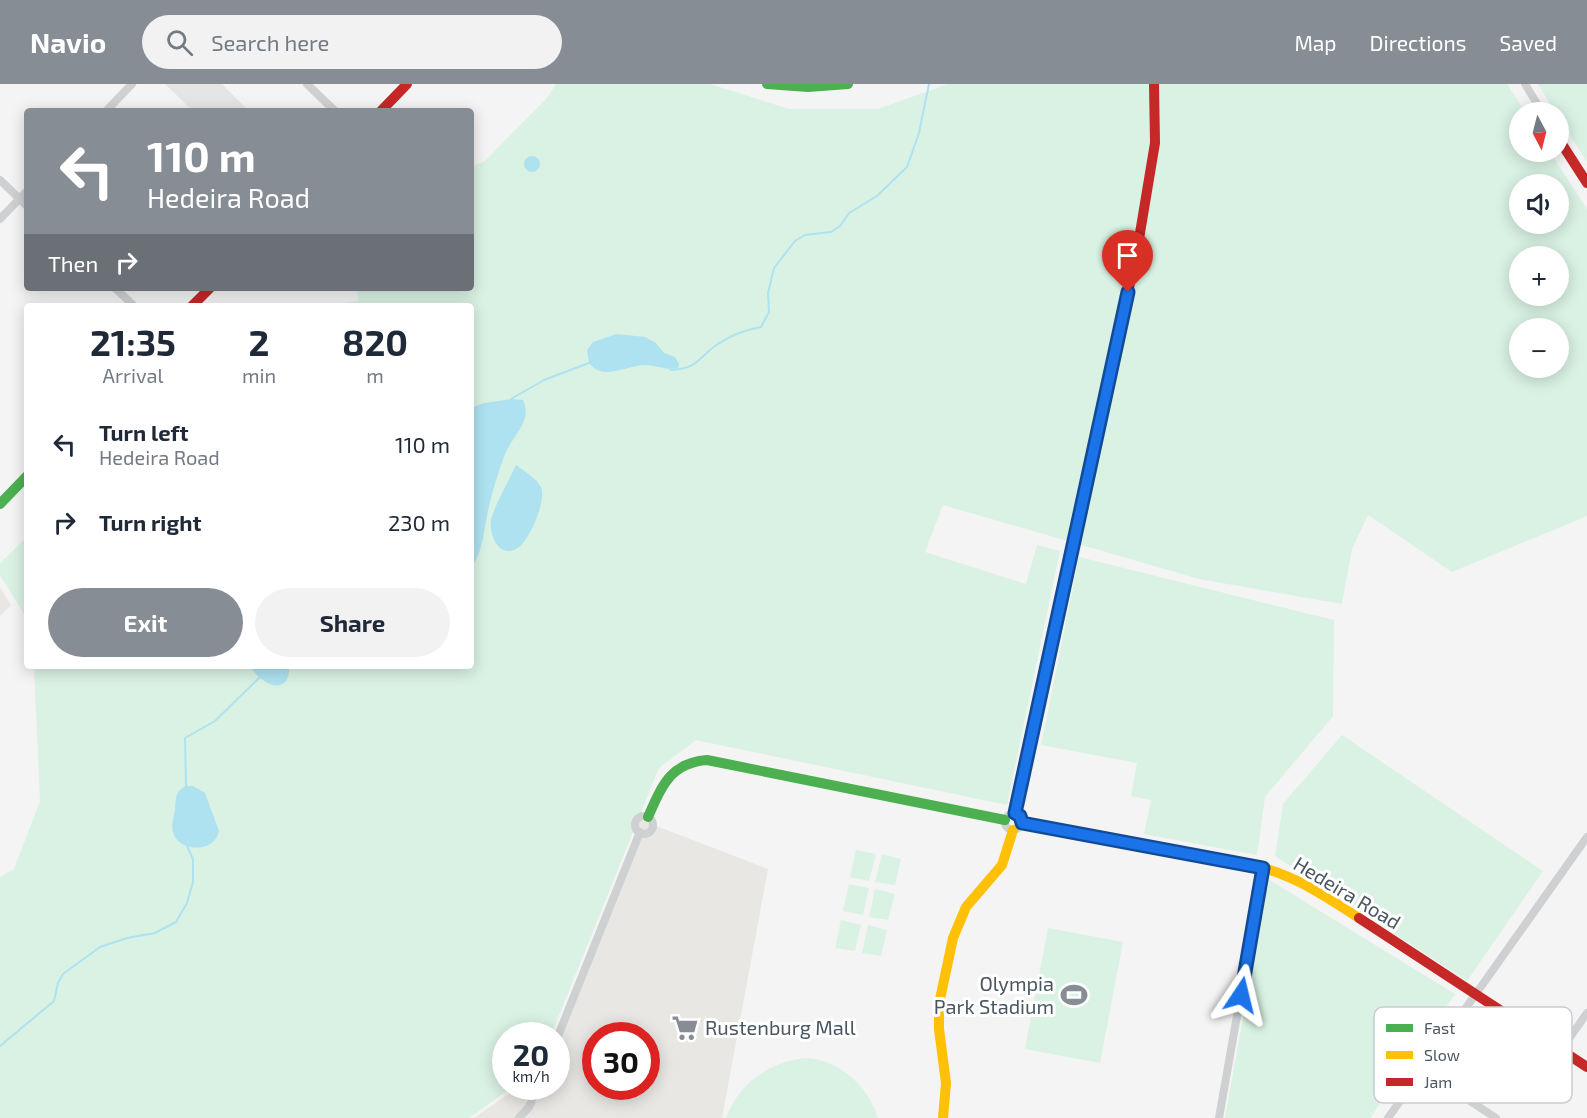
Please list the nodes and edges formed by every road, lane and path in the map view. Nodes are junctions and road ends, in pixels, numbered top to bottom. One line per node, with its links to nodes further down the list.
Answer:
1 (132, 84): 9 (street)
2 (307, 84): 10 (street)
3 (407, 84): 11 (street)
4 (767, 84): 5 (street)
5 (848, 84)
6 (1154, 84): 27 (street)
7 (1525, 84): 8 (street)
8 (1536, 102)
9 (109, 108)
10 (332, 108)
11 (384, 108)
12 (1569, 155): 14 (street)
13 (0, 180): 16 (street)
14 (1587, 183)
15 (24, 194): 16 (street)
16 (20, 199): 17 (street); 18 (street)
17 (24, 203)
18 (0, 219)
19 (118, 291): 21 (street)
20 (207, 291): 22 (street)
21 (131, 303)
22 (195, 303)
23 (24, 479): 24 (street)
24 (0, 504)
25 (648, 817): 26 (street); 28 (street); 28 (street)
26 (1005, 820): 27 (street); 27 (street)
27 (1017, 822): 30 (street, Hedeira Road); 43 (street)
28 (640, 832): 35 (street)
29 (1587, 837): 31 (street)
30 (1263, 868): 31 (street, Hedeira Road); 44 (street)
31 (1476, 995): 32 (street); 33 (street, Hedeira Road)
32 (1468, 1007)
33 (1495, 1007)
34 (1587, 1013): 36 (street)
35 (564, 1022)
36 (1572, 1034)
37 (1572, 1057): 38 (street, Hedeira Road)
38 (1587, 1067)
39 (532, 1100): 42 (street)
40 (1399, 1103): 45 (street)
41 (1473, 1103): 46 (street)
42 (519, 1118)
43 (943, 1118)
44 (1219, 1118)
45 (1388, 1118)
46 (1496, 1118)

